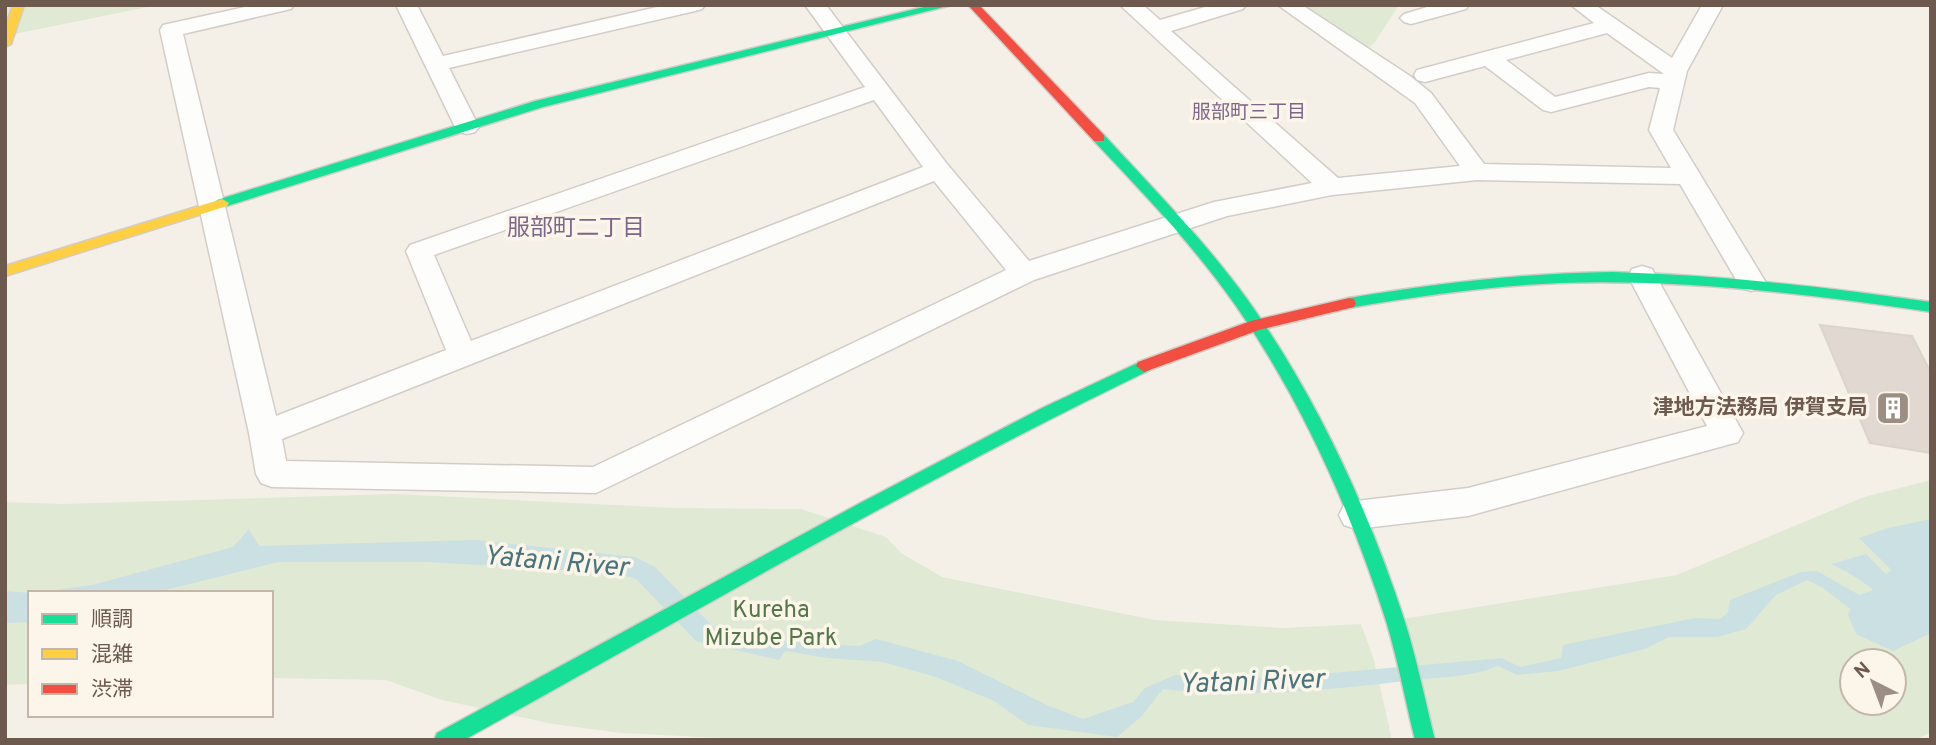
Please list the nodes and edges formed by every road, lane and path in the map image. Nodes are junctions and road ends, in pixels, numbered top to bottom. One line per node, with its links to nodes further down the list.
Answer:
1 (19, 5): 18 (main road)
2 (284, 5): 29 (street)
3 (406, 5): 20 (street)
4 (695, 5): 20 (street)
5 (815, 5): 17 (street)
6 (947, 5): 17 (main road)
7 (973, 5): 30 (main road)
8 (1130, 5): 16 (street)
9 (1236, 5): 16 (street)
10 (1289, 5): 26 (street)
11 (1459, 5): 14 (street)
12 (1581, 5): 15 (street)
13 (1713, 5): 22 (street)
14 (1411, 18)
15 (1612, 25): 19 (street); 22 (street)
16 (1157, 28): 28 (street)
17 (838, 32): 23 (street); 24 (main road)
18 (5, 44)
19 (1489, 58): 21 (street); 22 (street)
20 (437, 64): 24 (street)
21 (1425, 75)
22 (1675, 76): 27 (street)
23 (879, 90): 25 (street); 37 (street)
24 (467, 127): 29 (main road)
25 (938, 170): 32 (street); 37 (street)
26 (1477, 173): 27 (street); 28 (street)
27 (1689, 176): 34 (street)
28 (1332, 187): 30 (street)
29 (211, 208): 31 (main road); 38 (street)
30 (1178, 222): 32 (street); 36 (main road)
31 (5, 271)
32 (1024, 274): 38 (street)
33 (1642, 276): 34 (main road); 36 (main road); 39 (street)
34 (1751, 281): 35 (main road)
35 (1931, 307)
36 (1256, 325): 39 (main road); 40 (main road)
37 (463, 357): 38 (street)
38 (265, 433)
39 (1356, 515): 41 (main road)
40 (444, 740)
41 (1425, 740)

